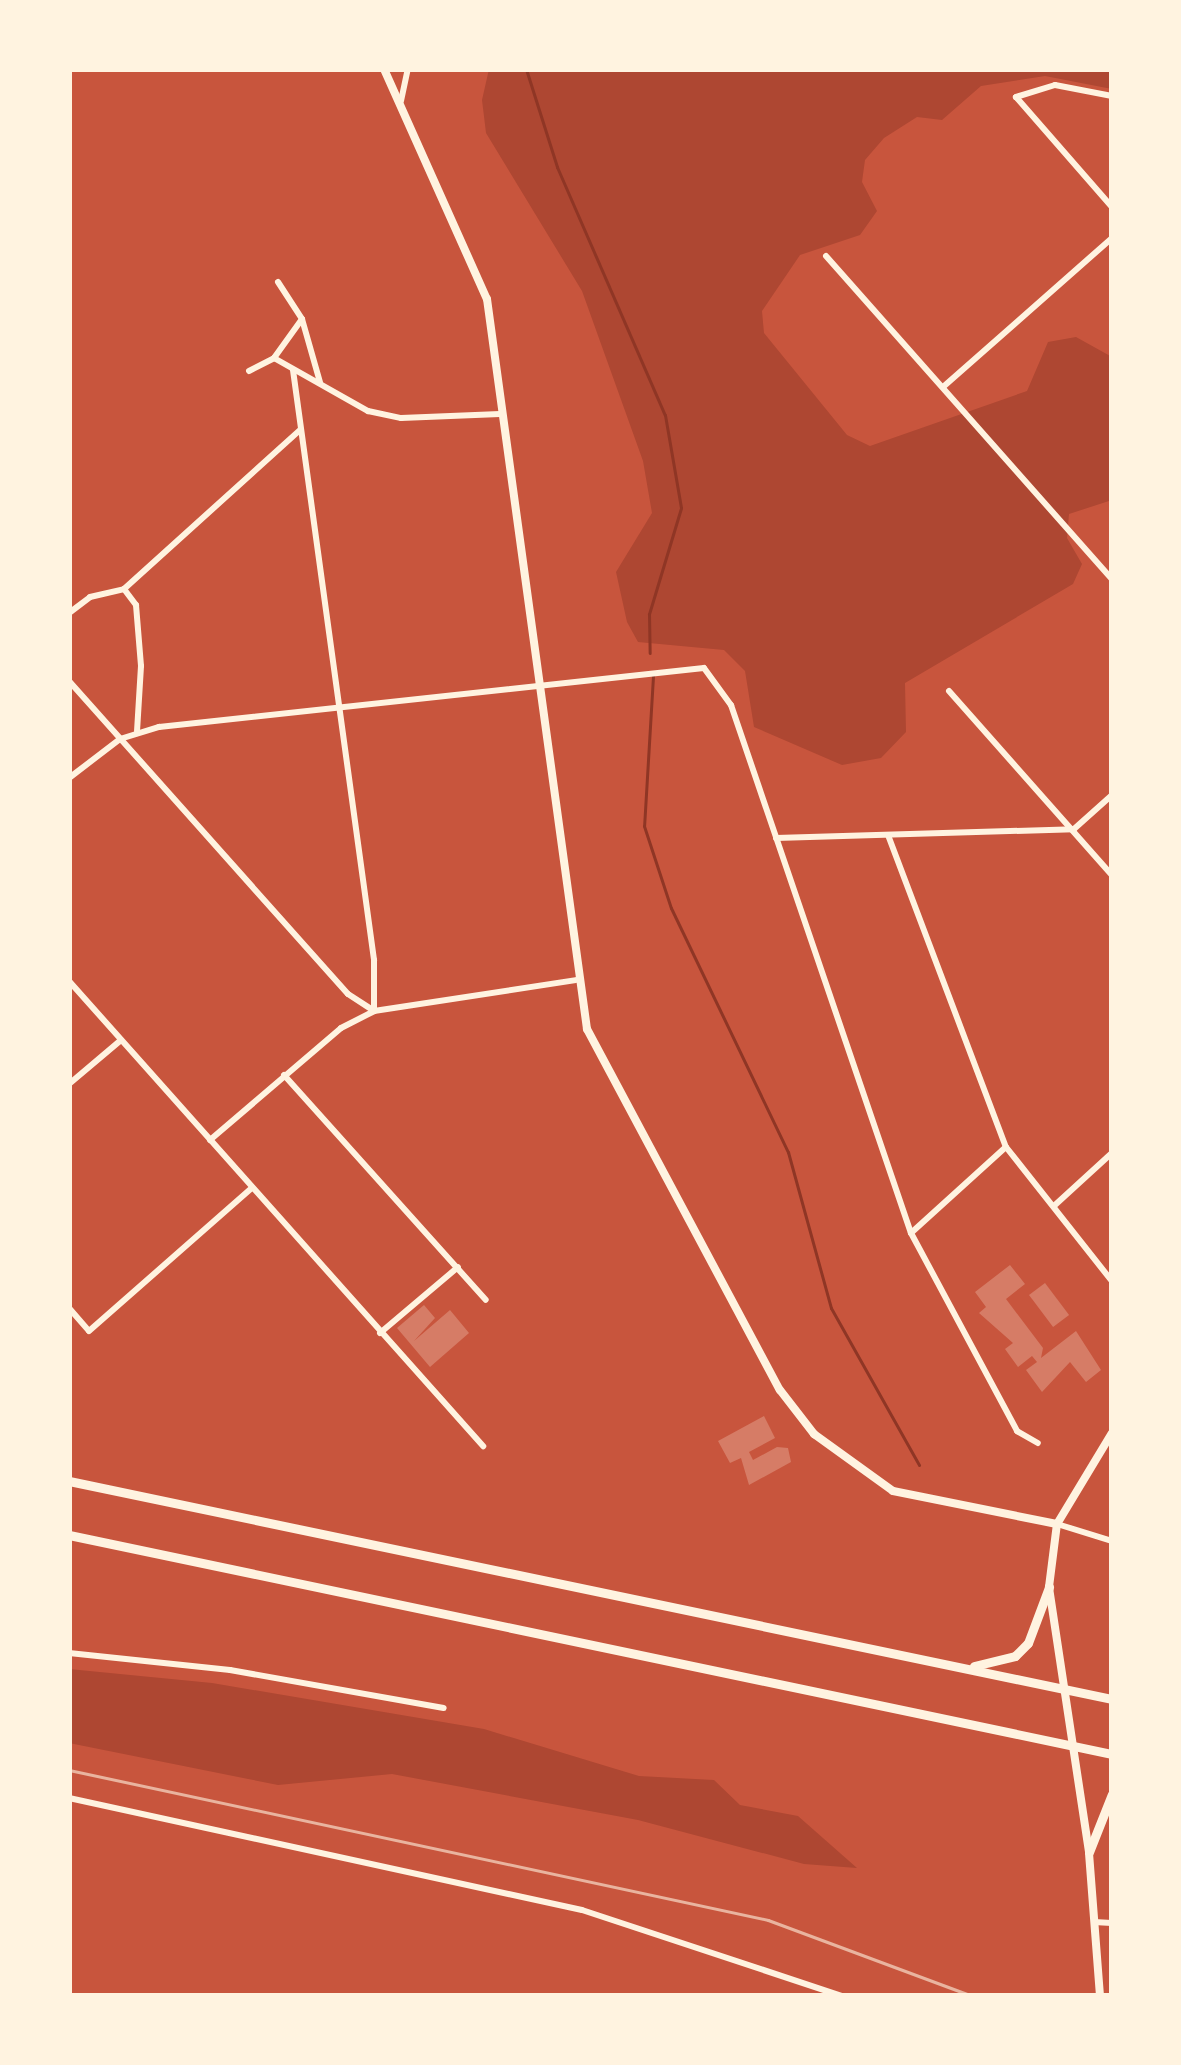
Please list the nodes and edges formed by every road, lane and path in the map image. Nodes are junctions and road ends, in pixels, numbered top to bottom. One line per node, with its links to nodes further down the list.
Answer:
1 (384, 69): 4 (street)
2 (409, 69): 4 (street)
3 (1112, 96): 5 (street)
4 (401, 101): 15 (street)
5 (1112, 207)
6 (1112, 238): 14 (street)
7 (826, 256): 14 (street)
8 (278, 282): 9 (street)
9 (302, 320): 10 (street); 13 (street)
10 (274, 358): 11 (street); 12 (street)
11 (293, 370): 13 (street); 16 (street)
12 (249, 371)
13 (320, 382): 15 (street)
14 (944, 387): 17 (street)
15 (500, 414): 20 (street)
16 (300, 430): 18 (street); 23 (street)
17 (1112, 579)
18 (124, 589): 19 (street); 24 (street)
19 (69, 613)
20 (538, 680): 23 (street); 30 (street); 32 (street)
21 (69, 681): 25 (street)
22 (949, 692): 28 (street)
23 (341, 706): 24 (street); 34 (street)
24 (137, 732): 25 (street)
25 (120, 739): 26 (street); 34 (street)
26 (69, 778)
27 (1112, 795): 28 (street)
28 (1074, 829): 29 (street); 31 (street)
29 (888, 835): 30 (street); 39 (street)
30 (776, 838): 43 (street)
31 (1112, 875)
32 (576, 980): 34 (street); 53 (street)
33 (69, 981): 35 (street)
34 (374, 1011): 36 (street)
35 (121, 1040): 37 (street); 38 (street)
36 (283, 1075): 38 (street); 44 (street)
37 (69, 1084)
38 (211, 1140): 41 (street)
39 (1006, 1148): 42 (street); 43 (street)
40 (1112, 1154): 42 (street)
41 (252, 1188): 47 (street); 48 (street)
42 (1055, 1205): 45 (street)
43 (911, 1233): 50 (street)
44 (458, 1267): 46 (street); 48 (street)
45 (1112, 1281)
46 (486, 1300)
47 (69, 1308)
48 (380, 1333): 51 (street)
49 (1112, 1433): 53 (street)
50 (1038, 1443)
51 (483, 1446)
52 (69, 1481): 58 (highway)
53 (1057, 1524): 55 (street); 56 (street)
54 (69, 1535): 62 (highway)
55 (1112, 1541)
56 (1049, 1587): 58 (highway); 59 (street)
57 (69, 1653): 61 (street)
58 (964, 1668): 59 (highway)
59 (1063, 1689): 60 (highway); 62 (street)
60 (1112, 1699)
61 (444, 1708)
62 (1074, 1747): 63 (highway); 66 (street)
63 (1112, 1754)
64 (1112, 1794): 66 (highway)
65 (69, 1798): 69 (street)
66 (1089, 1852): 67 (street)
67 (1094, 1922): 68 (street); 70 (street)
68 (1112, 1923)
69 (842, 1996)
70 (1100, 1996)

